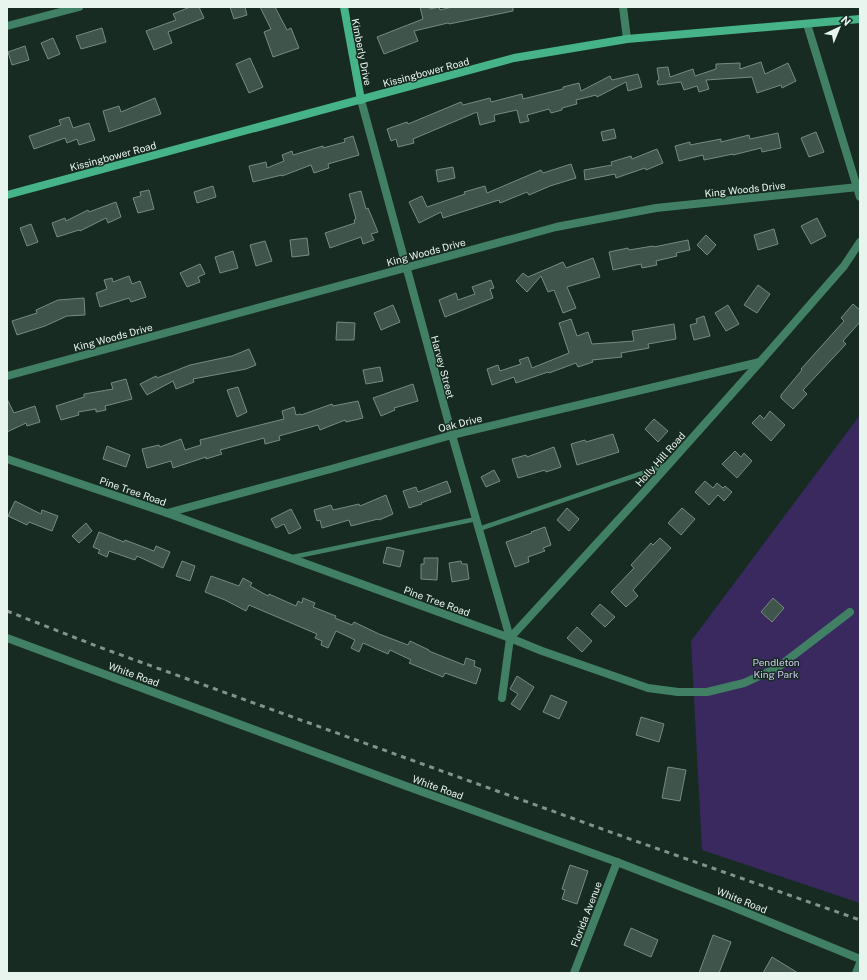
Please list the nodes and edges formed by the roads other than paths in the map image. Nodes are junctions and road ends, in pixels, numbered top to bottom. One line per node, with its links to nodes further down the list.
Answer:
1 (79, 7): 6 (street)
2 (344, 7): 8 (street, Kimberly Drive)
3 (623, 7): 7 (street)
4 (860, 19): 5 (street, Kissingbower Road)
5 (807, 24): 7 (street, Kissingbower Road); 9 (street)
6 (7, 26)
7 (627, 39): 8 (street, Kissingbower Road)
8 (361, 100): 10 (street, Kissingbower Road); 13 (street, Harvey Street)
9 (858, 188): 11 (street); 13 (street, King Woods Drive)
10 (7, 194)
11 (860, 198)
12 (860, 242): 14 (street, Holly Hill Road)
13 (406, 268): 15 (street, King Woods Drive); 16 (street, Harvey Street)
14 (760, 362): 16 (street, Oak Drive); 18 (street, Holly Hill Road)
15 (7, 376)
16 (452, 435): 19 (street, Oak Drive); 20 (street, Harvey Street)
17 (7, 459): 19 (street, Pine Tree Road)
18 (668, 464): 21 (lane); 25 (street, Holly Hill Road)
19 (167, 513): 22 (street, Pine Tree Road)
20 (476, 519): 21 (street, Harvey Street); 22 (lane)
21 (479, 529): 25 (street, Harvey Street)
22 (289, 558): 25 (street, Pine Tree Road)
23 (850, 612): 25 (street, Pine Tree Road)
24 (7, 638): 27 (street, White Road)
25 (510, 638): 26 (street)
26 (502, 698)
27 (617, 862): 28 (street, White Road); 30 (street, Florida Avenue)
28 (860, 959)
29 (860, 962): 31 (street)
30 (574, 973)
31 (856, 973)

